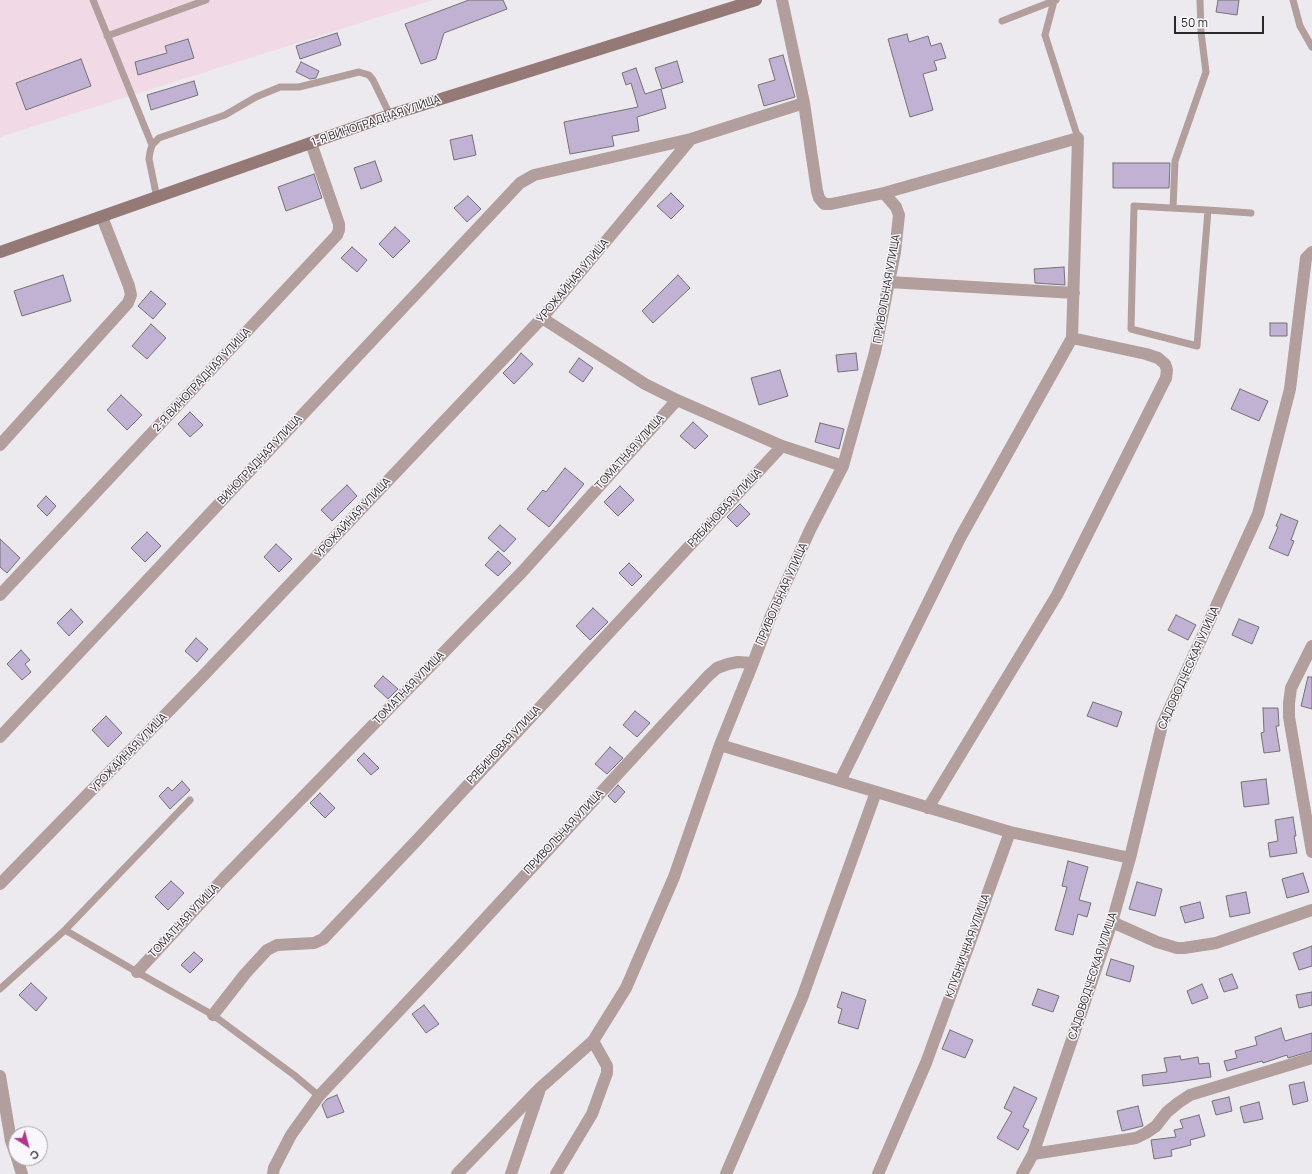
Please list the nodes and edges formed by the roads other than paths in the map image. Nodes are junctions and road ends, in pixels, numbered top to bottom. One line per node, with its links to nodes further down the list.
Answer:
1 (92, 0): 9 (lane)
2 (206, 0): 9 (lane)
3 (756, 0): 12 (main road, 1-Я ВИНОГРАДНАЯ УЛИЦА)
4 (782, 0): 11 (street)
5 (1055, 0): 8 (lane); 13 (lane)
6 (1200, 0): 19 (lane)
7 (1294, 0): 10 (lane)
8 (1002, 21)
9 (107, 36): 16 (lane)
10 (1312, 47)
11 (804, 103): 14 (street); 17 (street)
12 (390, 115): 15 (main road, 1-Я ВИНОГРАДНАЯ УЛИЦА); 16 (lane)
13 (1078, 138): 17 (street); 26 (street)
14 (691, 139): 27 (street, УРОЖАЙНАЯ УЛИЦА); 36 (street, ВИНОГРАДНАЯ УЛИЦА)
15 (311, 143): 18 (main road, 1-Я ВИНОГРАДНАЯ УЛИЦА); 33 (street, 2-Я ВИНОГРАДНАЯ УЛИЦА)
16 (152, 145): 18 (lane)
17 (884, 193): 25 (street, ПРИВОЛЬНАЯ УЛИЦА)
18 (157, 198): 22 (main road, 1-Я ВИНОГРАДНАЯ УЛИЦА)
19 (1173, 208): 20 (lane); 20 (lane)
20 (1208, 210): 21 (lane)
21 (1251, 213)
22 (102, 217): 23 (main road, 1-Я ВИНОГРАДНАЯ УЛИЦА); 30 (street)
23 (0, 252)
24 (1312, 252): 45 (street, САДОВОДЧЕСКАЯ УЛИЦА)
25 (889, 282): 26 (street); 32 (street, ПРИВОЛЬНАЯ УЛИЦА)
26 (1074, 293): 28 (street)
27 (542, 318): 29 (street); 46 (street, УРОЖАЙНАЯ УЛИЦА)
28 (1072, 338): 38 (street); 42 (street)
29 (677, 400): 31 (street); 50 (street, ТОМАТНАЯ УЛИЦА)
30 (0, 445)
31 (782, 446): 32 (street); 52 (street, РЯБИНОВАЯ УЛИЦА)
32 (843, 466): 35 (street, ПРИВОЛЬНАЯ УЛИЦА)
33 (0, 596)
34 (1312, 646): 39 (street)
35 (753, 663): 37 (street); 57 (street, ПРИВОЛЬНАЯ УЛИЦА)
36 (0, 737)
37 (720, 745): 38 (street); 53 (street)
38 (840, 781): 40 (street)
39 (1307, 782): 44 (street)
40 (876, 792): 42 (street); 64 (street)
41 (190, 800): 49 (lane)
42 (928, 808): 43 (street)
43 (1010, 832): 45 (street); 65 (street, КЛУБНИЧНАЯ УЛИЦА)
44 (1312, 852)
45 (1130, 858): 48 (street, САДОВОДЧЕСКАЯ УЛИЦА)
46 (0, 884)
47 (1312, 910): 48 (street)
48 (1112, 922): 59 (street, САДОВОДЧЕСКАЯ УЛИЦА)
49 (65, 930): 50 (lane); 51 (lane)
50 (137, 972): 52 (lane)
51 (0, 989)
52 (212, 1015): 57 (lane)
53 (593, 1041): 56 (street); 63 (street)
54 (1312, 1058): 59 (street)
55 (0, 1076): 58 (street)
56 (540, 1088): 61 (street); 62 (street)
57 (319, 1096): 60 (street, ПРИВОЛЬНАЯ УЛИЦА)
58 (8, 1126)
59 (1033, 1154): 66 (street, САДОВОДЧЕСКАЯ УЛИЦА)
60 (273, 1174)
61 (457, 1174)
62 (511, 1174)
63 (556, 1174)
64 (726, 1174)
65 (878, 1174)
66 (1022, 1174)

